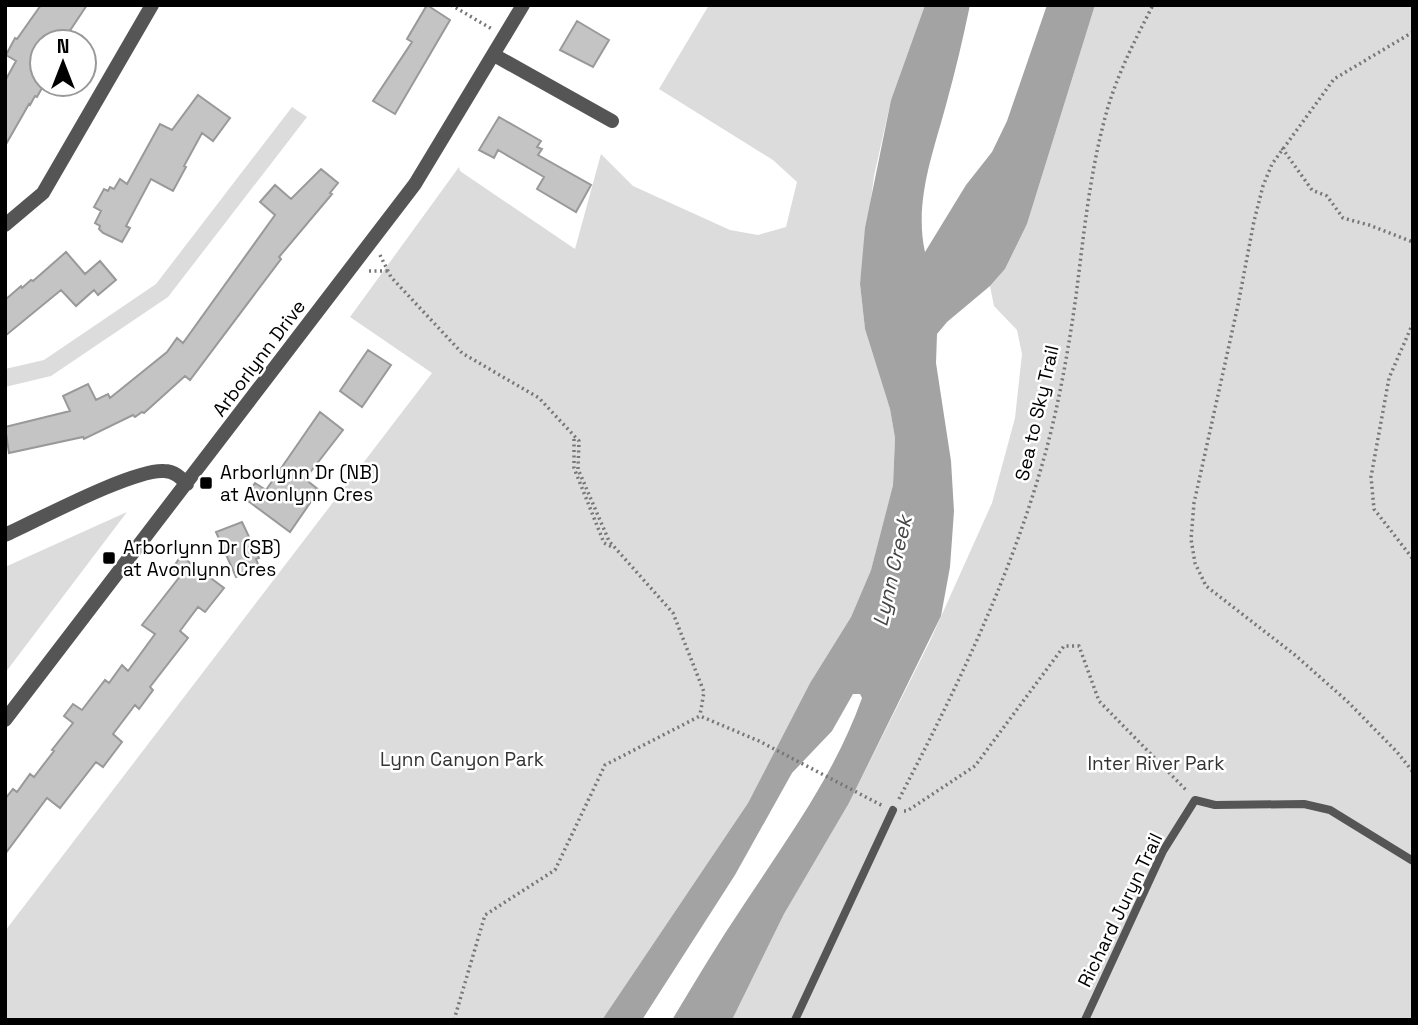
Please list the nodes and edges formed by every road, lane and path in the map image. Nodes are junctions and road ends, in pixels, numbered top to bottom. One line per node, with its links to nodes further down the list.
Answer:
1 (152, 5): 10 (street)
2 (451, 5): 6 (path)
3 (523, 5): 6 (street, Arborlynn Drive)
4 (1153, 5): 24 (path, Sea to Sky Trail)
5 (1413, 32): 9 (path)
6 (505, 36): 7 (street, Arborlynn Drive)
7 (494, 55): 8 (street); 11 (street, Arborlynn Drive)
8 (611, 121)
9 (1282, 148): 12 (path); 21 (path)
10 (5, 225)
11 (373, 241): 14 (path); 16 (street, Arborlynn Drive)
12 (1413, 242)
13 (369, 271): 14 (path)
14 (388, 271): 19 (path)
15 (1413, 323): 18 (path)
16 (187, 484): 17 (street); 20 (street, Arborlynn Drive)
17 (5, 534)
18 (1413, 559)
19 (700, 716): 23 (path); 26 (path)
20 (5, 720)
21 (1413, 772)
22 (1195, 800): 24 (path); 25 (lane); 28 (lane, Richard Juryn Trail)
23 (873, 803)
24 (893, 810): 27 (lane)
25 (1413, 861)
26 (454, 1020)
27 (795, 1020)
28 (1085, 1020)

